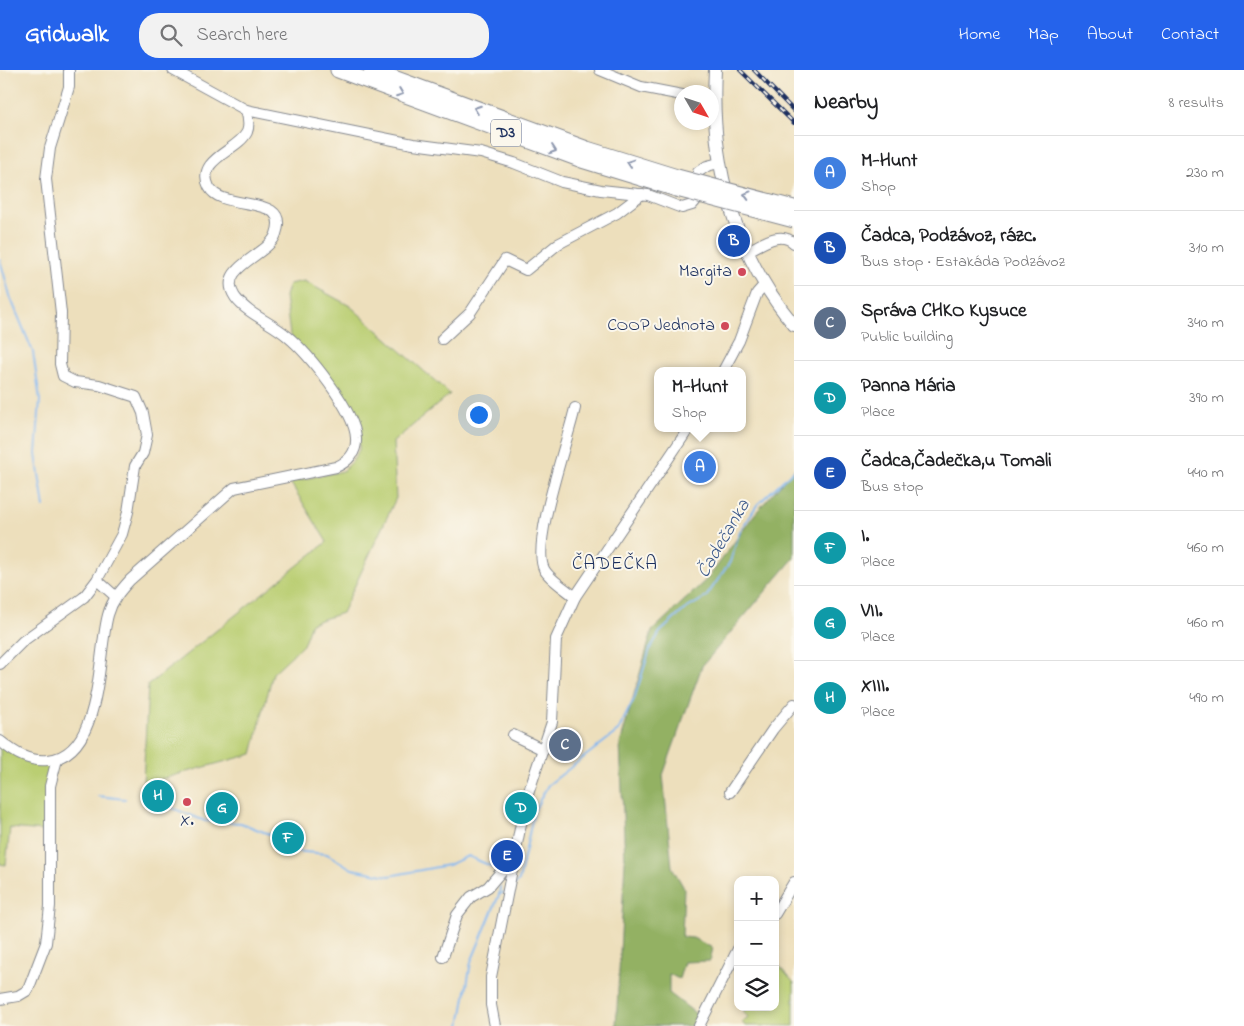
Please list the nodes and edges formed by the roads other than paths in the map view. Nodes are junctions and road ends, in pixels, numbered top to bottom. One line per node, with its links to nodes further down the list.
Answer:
1 (69, 70): 24 (street)
2 (174, 70): 9 (street)
3 (338, 70): 12 (highway, D3, one-way to 12)
4 (372, 70): 12 (highway, D3, one-way to 4)
5 (600, 70): 8 (street)
6 (715, 70): 7 (main road)
7 (714, 85)
8 (674, 93)
9 (246, 110): 13 (street); 25 (street)
10 (714, 130): 11 (main road)
11 (718, 163): 13 (street); 17 (main road)
12 (677, 183): 14 (highway, D3, one-way to 12, bridge); 15 (highway, D3, bridge)
13 (642, 194): 20 (street)
14 (794, 208)
15 (794, 220)
16 (794, 243): 17 (street)
17 (748, 251): 18 (main road)
18 (765, 284): 19 (main road); 21 (street)
19 (792, 319)
20 (442, 339)
21 (725, 367)
22 (575, 408): 26 (street)
23 (686, 432): 26 (street)
24 (97, 580): 25 (street); 27 (street)
25 (115, 596): 32 (street)
26 (575, 598): 31 (street)
27 (0, 664)
28 (794, 704): 33 (street)
29 (513, 735): 31 (street)
30 (0, 741): 32 (street)
31 (544, 750): 34 (street)
32 (57, 759): 39 (street)
33 (730, 792)
34 (512, 865): 37 (street); 40 (street)
35 (794, 882): 36 (street)
36 (779, 907)
37 (443, 957)
38 (734, 957): 41 (street)
39 (0, 999)
40 (496, 1026)
41 (699, 1026)

